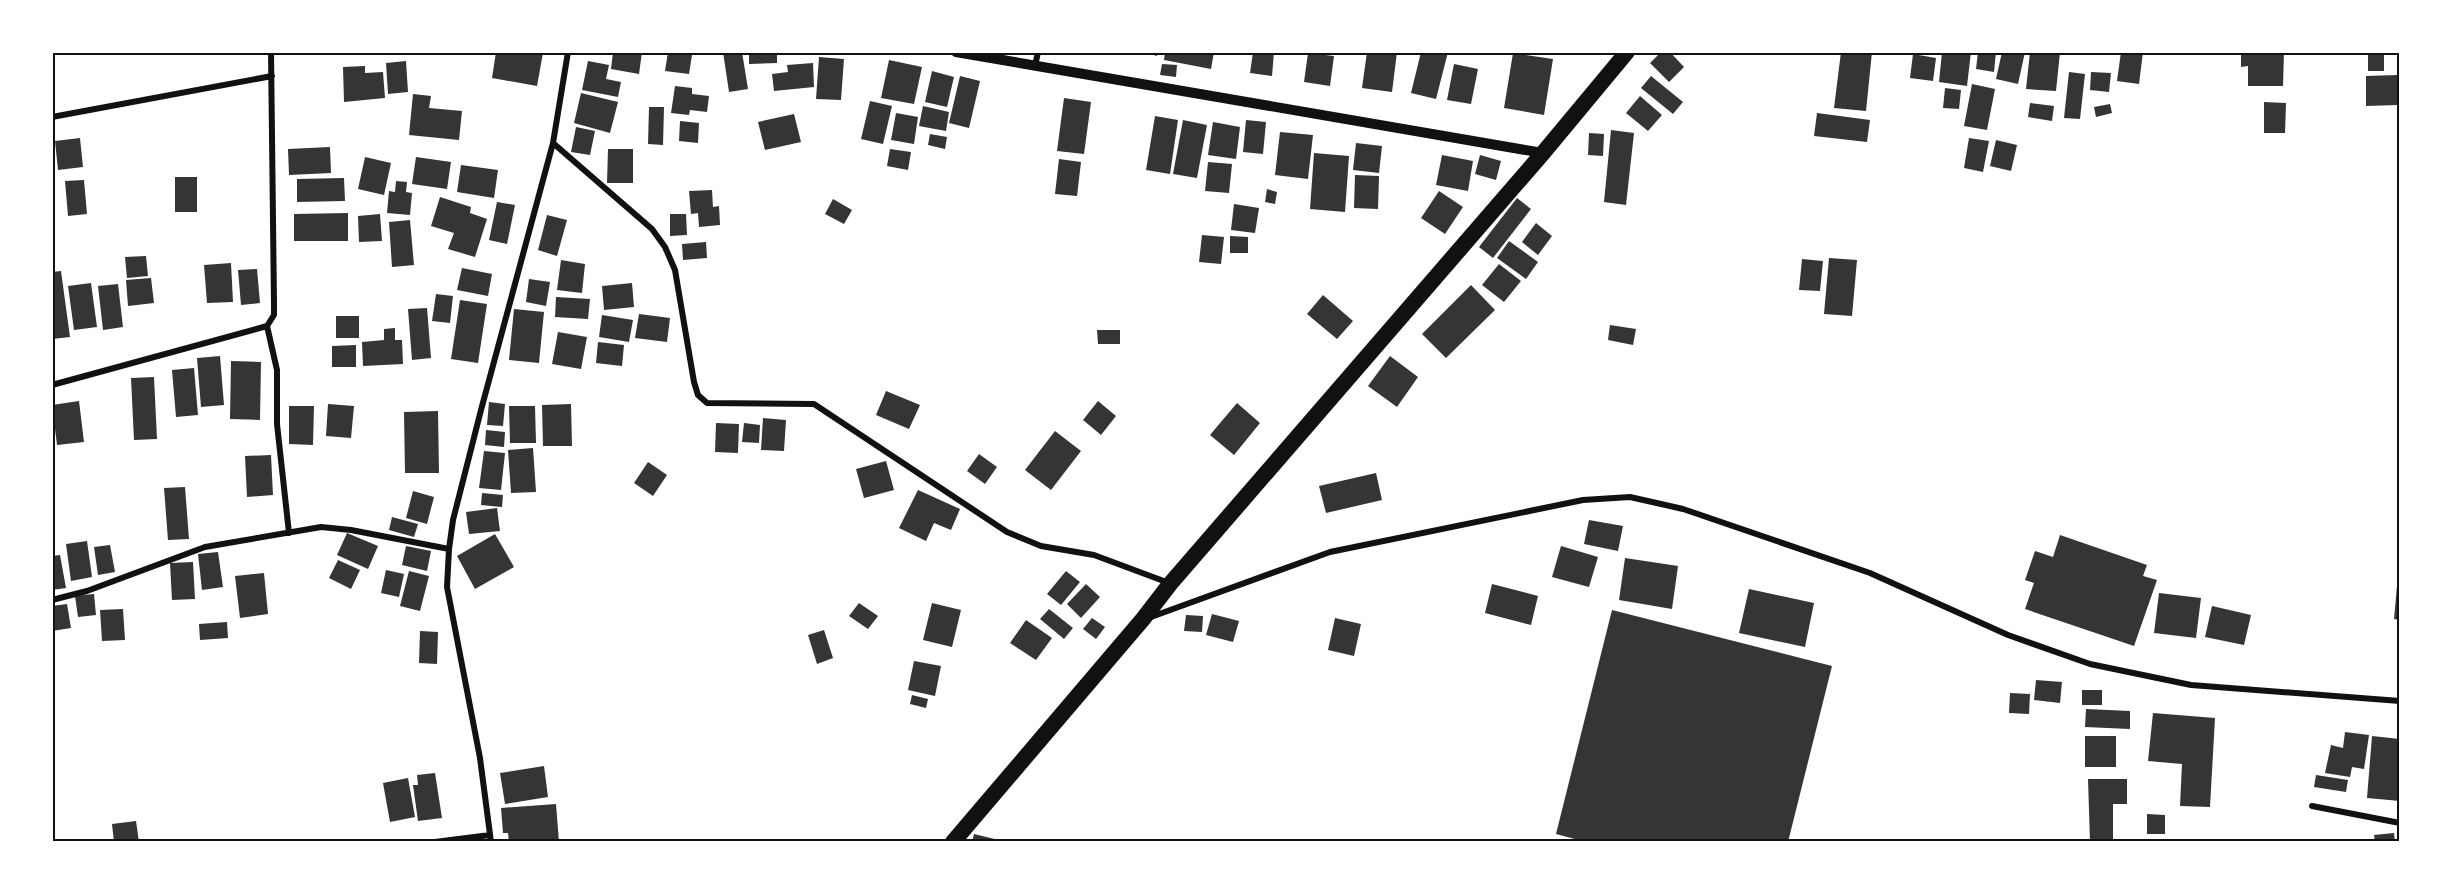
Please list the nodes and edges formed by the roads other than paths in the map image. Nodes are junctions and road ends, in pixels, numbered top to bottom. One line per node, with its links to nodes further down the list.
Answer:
1 (271, 52): 7 (street)
2 (568, 52): 9 (street)
3 (956, 52): 6 (street)
4 (1038, 52): 6 (street)
5 (1627, 52): 10 (highway)
6 (1035, 67): 10 (street)
7 (272, 75): 8 (street); 11 (street)
8 (52, 117)
9 (553, 142): 14 (street); 15 (street)
10 (1543, 153): 15 (highway)
11 (267, 326): 12 (street); 13 (street)
12 (52, 385)
13 (289, 533): 14 (street); 16 (street)
14 (449, 549): 21 (street)
15 (1170, 584): 17 (highway)
16 (52, 600)
17 (1143, 620): 18 (street); 23 (highway)
18 (2400, 701)
19 (2312, 806): 20 (street)
20 (2400, 823)
21 (491, 838): 22 (street)
22 (435, 842)
23 (953, 842)

